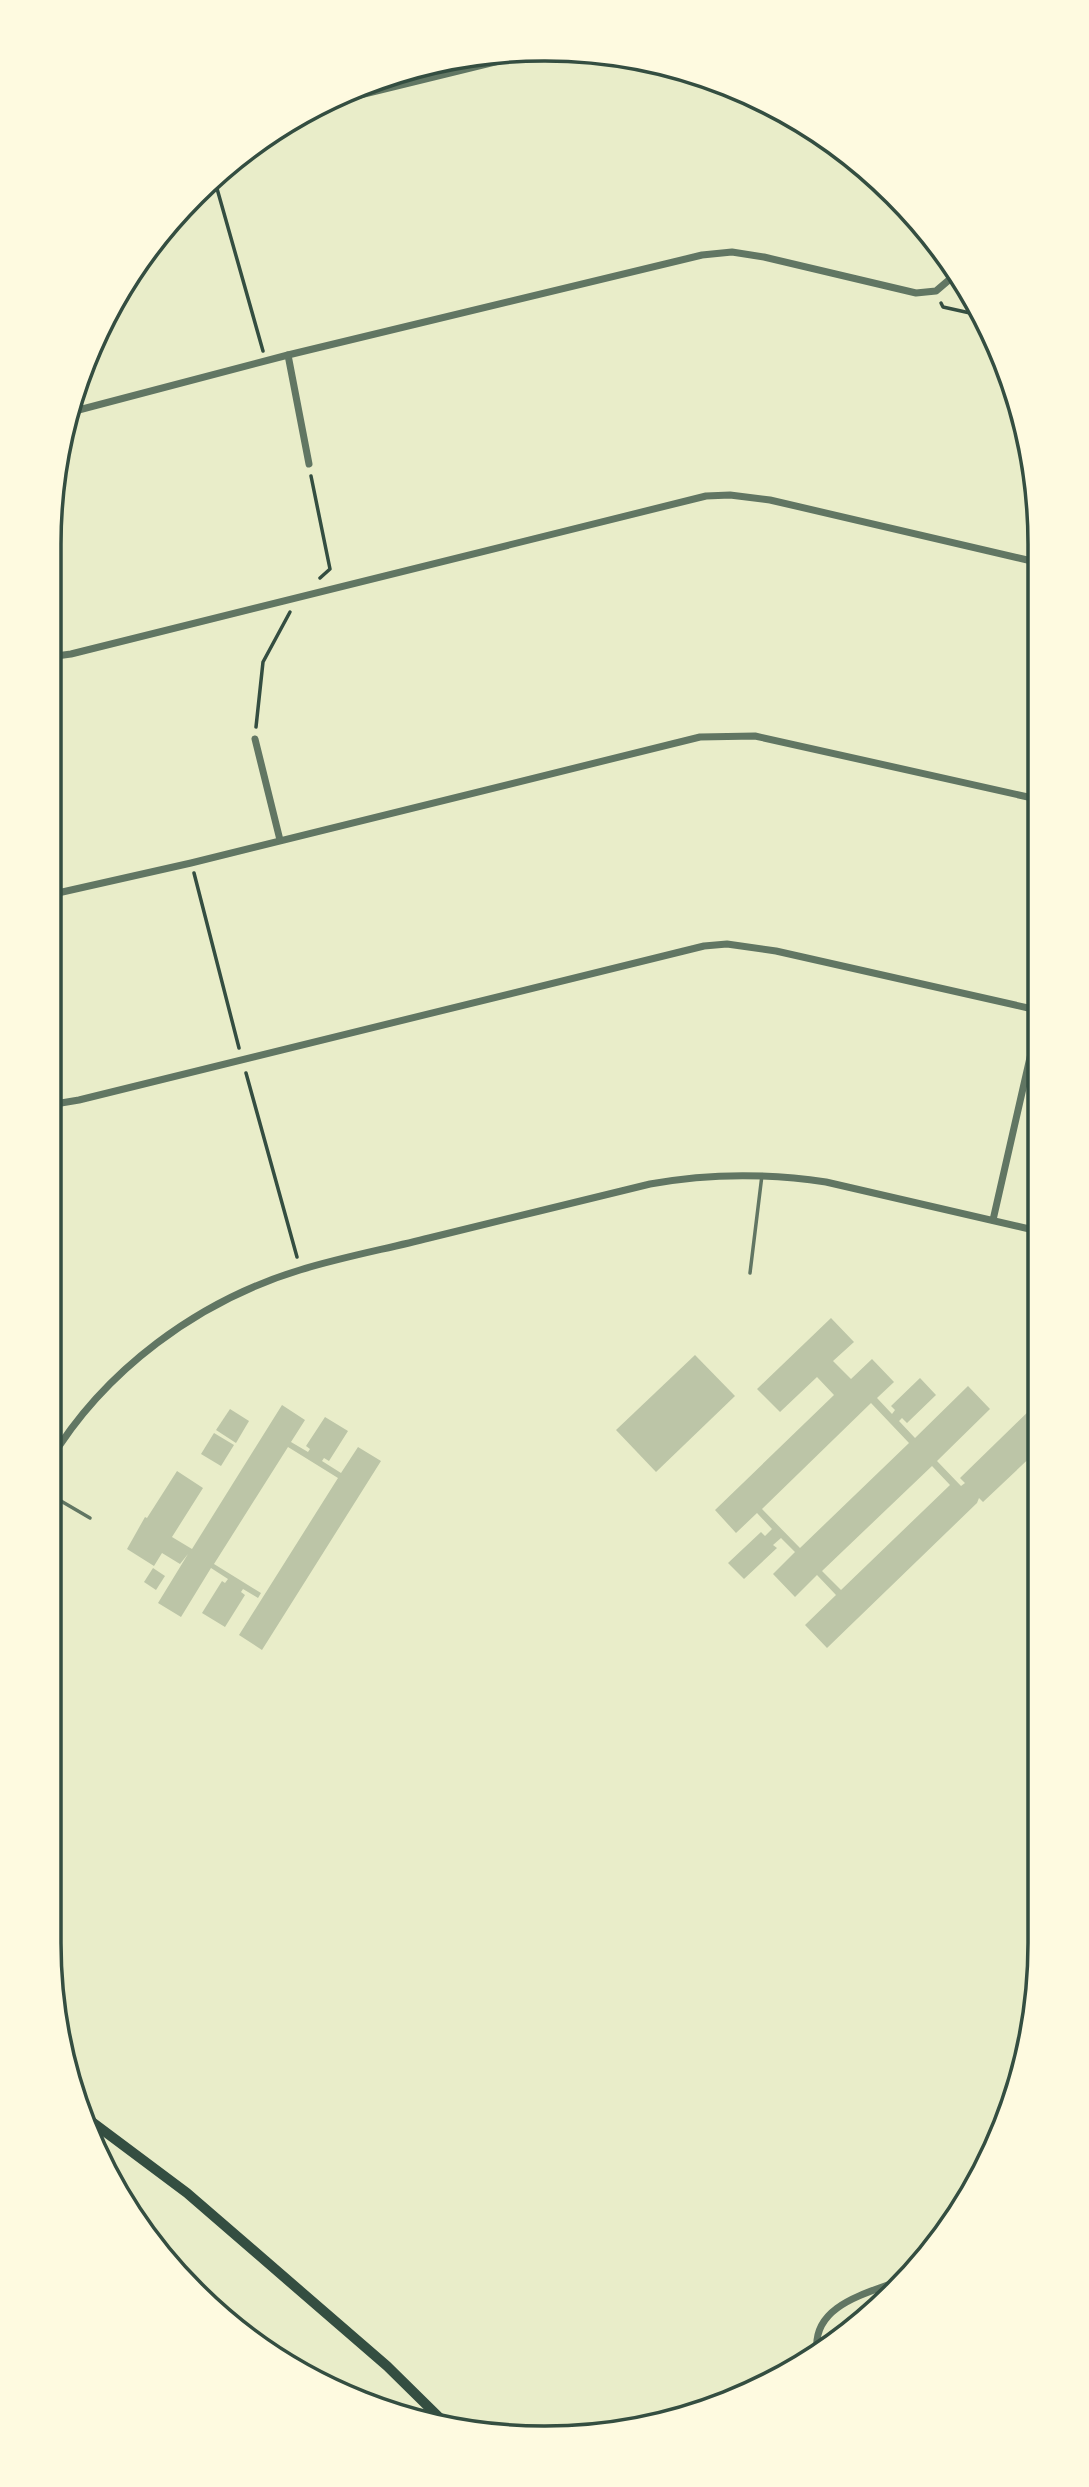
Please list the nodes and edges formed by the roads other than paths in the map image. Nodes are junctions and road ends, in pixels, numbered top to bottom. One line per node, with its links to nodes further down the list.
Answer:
1 (484, 65): 2 (street)
2 (382, 90)
3 (949, 280): 4 (street)
4 (288, 355): 5 (street); 6 (street)
5 (81, 409)
6 (309, 464)
7 (1028, 560): 8 (street)
8 (61, 655)
9 (255, 739): 11 (street)
10 (1028, 797): 11 (street)
11 (280, 840): 12 (street)
12 (61, 892)
13 (1028, 1008): 15 (street)
14 (1028, 1066): 17 (street)
15 (61, 1103)
16 (762, 1175): 17 (street); 19 (lane); 20 (street)
17 (993, 1220): 18 (street)
18 (1028, 1228)
19 (750, 1273)
20 (61, 1442)
21 (61, 1501): 22 (lane)
22 (90, 1518)
23 (98, 2126): 26 (main road)
24 (881, 2289): 25 (street)
25 (818, 2341)
26 (434, 2412)

